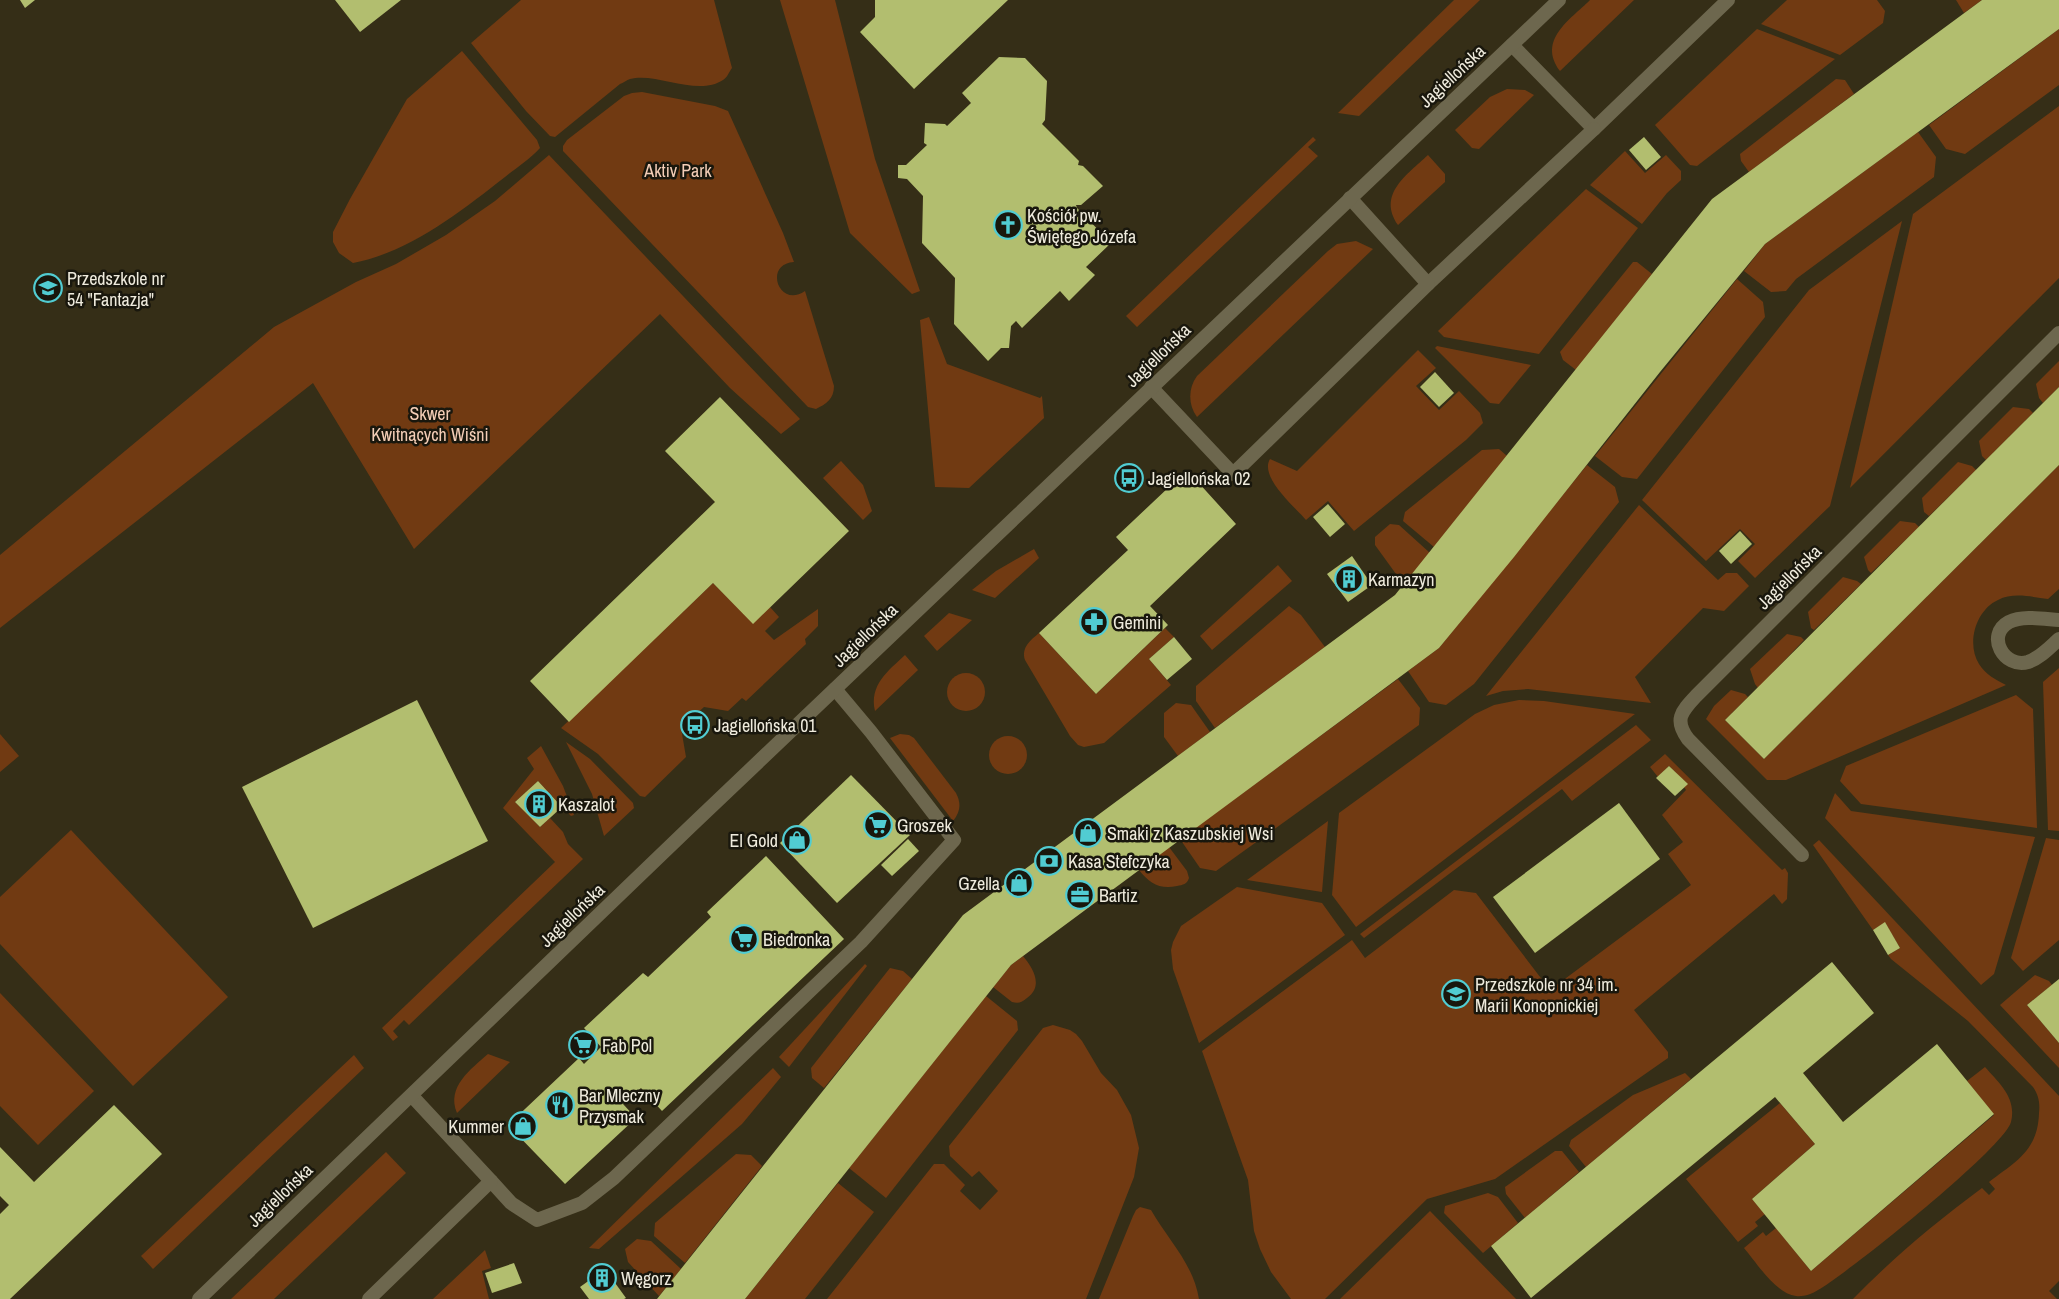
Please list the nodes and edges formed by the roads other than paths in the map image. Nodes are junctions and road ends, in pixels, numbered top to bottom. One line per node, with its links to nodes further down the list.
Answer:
1 (1559, 0): 3 (street, Jagiellońska)
2 (1728, 0): 4 (street)
3 (1512, 45): 4 (street); 5 (street, Jagiellońska)
4 (1594, 128): 6 (street)
5 (1350, 198): 6 (street); 8 (street, Jagiellońska)
6 (1428, 284): 8 (street)
7 (2059, 333): 12 (street, Jagiellońska)
8 (1151, 387): 11 (street, Jagiellońska)
9 (2059, 620): 10 (street)
10 (2059, 639)
11 (835, 689): 13 (street, Jagiellońska); 14 (street)
12 (1802, 855)
13 (412, 1096): 14 (street); 15 (street, Jagiellońska)
14 (491, 1182): 16 (street)
15 (199, 1299)
16 (369, 1299)

